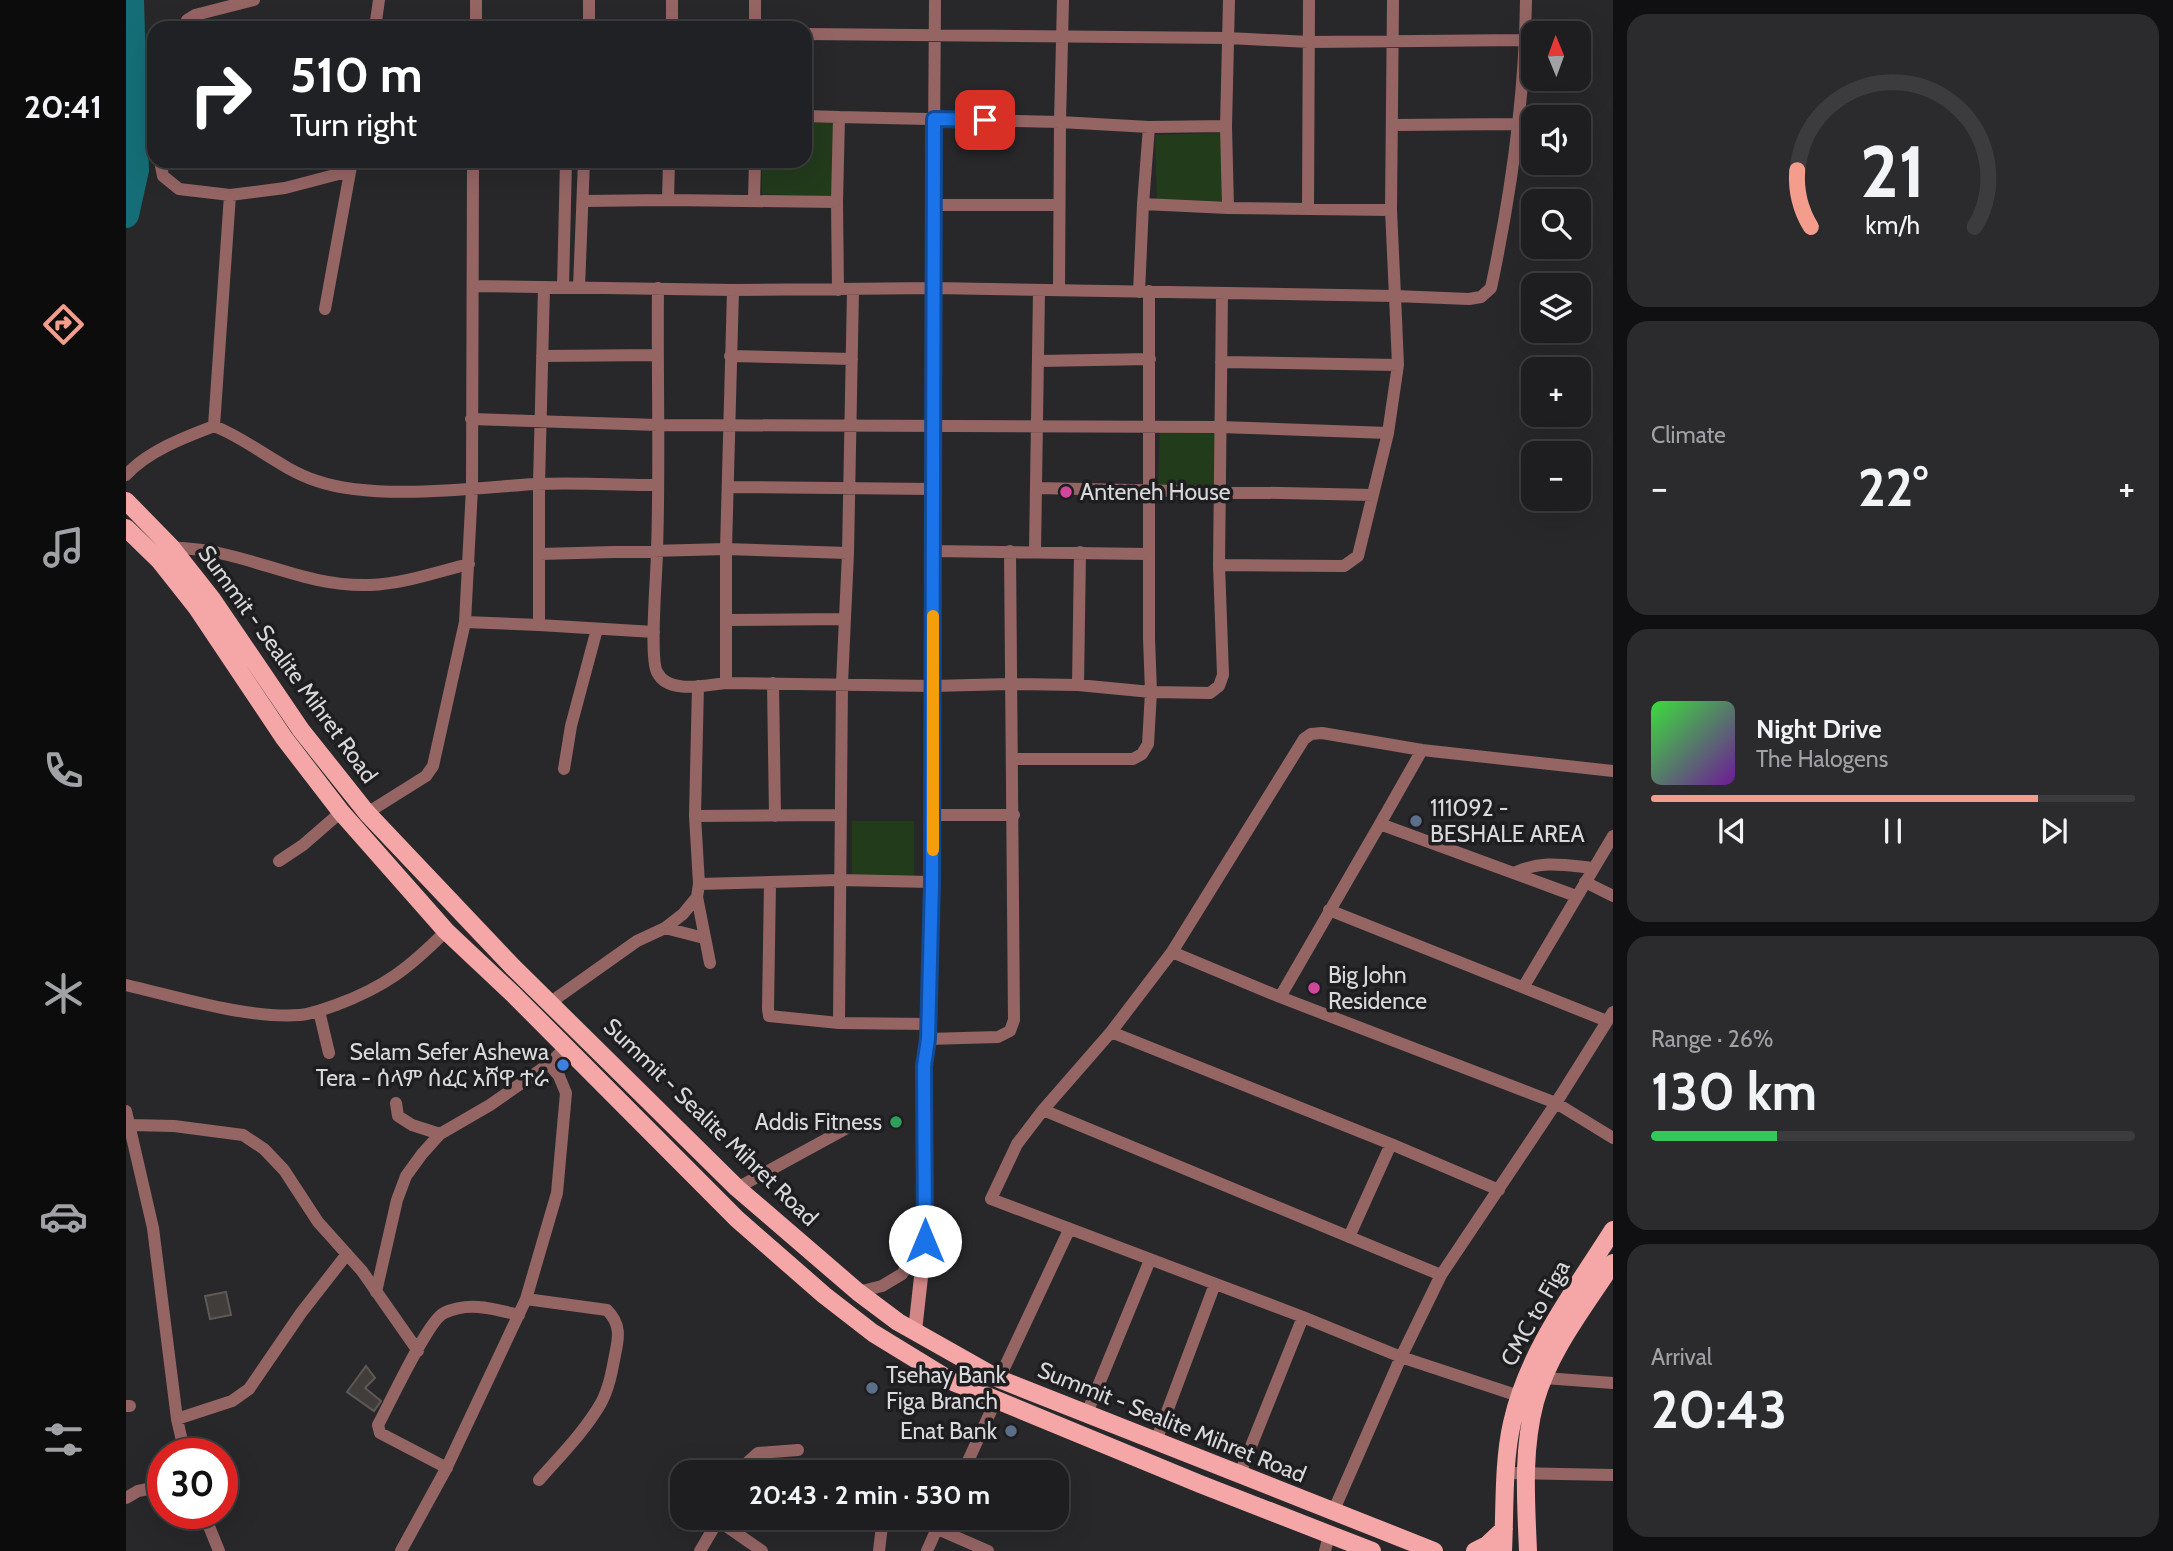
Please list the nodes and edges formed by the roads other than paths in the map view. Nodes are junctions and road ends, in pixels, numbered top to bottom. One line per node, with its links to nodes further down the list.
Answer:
1 (254, 0): 13 (street)
2 (379, 0): 14 (street)
3 (476, 0): 15 (street)
4 (589, 0): 16 (street)
5 (672, 0): 17 (street)
6 (755, 0): 18 (street)
7 (935, 0): 21 (street)
8 (1063, 0): 22 (street)
9 (1229, 0): 23 (street)
10 (1309, 0): 25 (street)
11 (1393, 0): 26 (street)
12 (1526, 0): 19 (street)
13 (187, 21)
14 (376, 21)
15 (475, 21)
16 (589, 21)
17 (672, 21)
18 (755, 21)
19 (1525, 21)
20 (812, 34): 21 (street)
21 (936, 36): 22 (street); 30 (street)
22 (1063, 37): 23 (street); 31 (street)
23 (1228, 38): 25 (street); 34 (street)
24 (1521, 40): 26 (street)
25 (1309, 41): 26 (street); 53 (street)
26 (1393, 41): 33 (street)
27 (1521, 88): 32 (street)
28 (812, 116): 29 (street)
29 (839, 117): 30 (street); 48 (street)
30 (934, 119): 31 (street); 50 (street)
31 (1060, 122): 35 (street); 51 (street)
32 (1518, 124): 33 (street); 68 (street)
33 (1392, 125): 54 (street)
34 (1226, 126): 35 (street); 52 (street)
35 (1149, 127): 49 (street)
36 (161, 168): 44 (street)
37 (345, 168): 44 (street)
38 (351, 168): 69 (street)
39 (473, 168): 55 (street)
40 (566, 168): 57 (street)
41 (584, 168): 47 (street)
42 (669, 168): 46 (street)
43 (755, 168): 45 (street)
44 (230, 195): 83 (street)
45 (754, 199): 46 (street); 48 (street)
46 (668, 200): 47 (street)
47 (583, 201): 58 (street)
48 (836, 202): 62 (street)
49 (1143, 204): 52 (street); 66 (street)
50 (935, 205): 51 (street); 60 (street)
51 (1058, 205): 65 (street)
52 (1228, 208): 53 (street)
53 (1308, 209): 54 (street)
54 (1391, 210): 68 (street)
55 (472, 286): 56 (street); 78 (street)
56 (544, 287): 57 (street); 71 (street)
57 (563, 287): 58 (street)
58 (579, 287): 59 (street)
59 (658, 288): 61 (street); 70 (street)
60 (934, 288): 63 (street); 64 (street); 82 (street)
61 (733, 290): 62 (street); 72 (street)
62 (838, 290): 63 (street)
63 (853, 290): 73 (street)
64 (1039, 290): 65 (street); 75 (street)
65 (1059, 290): 66 (street)
66 (1144, 291): 67 (street); 74 (street)
67 (1223, 293): 68 (street); 76 (street)
68 (1395, 296): 77 (street)
69 (325, 309)
70 (657, 355): 71 (street); 80 (street)
71 (542, 356): 79 (street)
72 (730, 356): 73 (street); 81 (street)
73 (852, 359): 84 (street)
74 (1150, 359): 75 (street); 85 (street)
75 (1039, 361): 87 (street)
76 (1221, 362): 77 (street); 86 (street)
77 (1398, 365): 88 (street)
78 (471, 419): 79 (street); 93 (street)
79 (541, 422): 80 (street); 90 (street)
80 (658, 425): 81 (street); 91 (street)
81 (729, 425): 84 (street); 92 (street)
82 (932, 425): 84 (street); 87 (street); 96 (street)
83 (214, 426): 89 (street); 93 (street)
84 (850, 426): 95 (street)
85 (1150, 426): 86 (street); 87 (street); 97 (street)
86 (1220, 427): 88 (street); 98 (street)
87 (1038, 428): 94 (street)
88 (1388, 433): 99 (street)
89 (126, 475)
90 (539, 484): 91 (street); 93 (street); 110 (street)
91 (658, 485): 103 (street)
92 (729, 487): 95 (street); 104 (street)
93 (472, 488): 112 (street)
94 (1037, 488): 97 (street); 107 (street)
95 (849, 489): 96 (street); 109 (street)
96 (933, 489): 105 (street)
97 (1150, 491): 98 (street); 111 (street)
98 (1221, 491): 99 (street); 113 (street)
99 (1373, 495): 113 (street)
100 (126, 501): 102 (main road, Summit - Sealite Mihret Road)
101 (126, 528): 132 (main road)
102 (172, 547): 112 (street); 133 (main road, Summit - Sealite Mihret Road)
103 (657, 550): 104 (street); 110 (street); 119 (street)
104 (726, 550): 109 (street); 115 (street)
105 (933, 551): 106 (street); 126 (street)
106 (1010, 551): 107 (street); 123 (street)
107 (1035, 551): 108 (street)
108 (1080, 552): 111 (street); 124 (street)
109 (848, 553): 114 (street)
110 (540, 554): 117 (street)
111 (1149, 554): 127 (street)
112 (469, 564): 116 (street)
113 (1219, 565): 127 (street)
114 (845, 619): 115 (street); 122 (street)
115 (727, 620): 120 (street)
116 (465, 622): 117 (street); 133 (street)
117 (539, 625): 118 (street)
118 (597, 629): 119 (street); 130 (street)
119 (654, 632): 125 (street)
120 (726, 683): 121 (street); 125 (street)
121 (773, 683): 122 (street); 138 (street)
122 (842, 683): 126 (street); 134 (street)
123 (1010, 684): 124 (street); 126 (street); 129 (street)
124 (1078, 685): 127 (street)
125 (698, 686): 137 (street)
126 (933, 686): 135 (street)
127 (1151, 692): 129 (street)
128 (1422, 750): 131 (street); 139 (street); 155 (street)
129 (1013, 759): 136 (street)
130 (564, 769)
131 (1613, 771)
132 (341, 812): 141 (street); 153 (main road)
133 (367, 813): 157 (main road, Summit - Sealite Mihret Road)
134 (840, 815): 138 (street); 144 (street)
135 (933, 815): 136 (street); 147 (street)
136 (1014, 815): 168 (street)
137 (695, 816): 138 (street); 148 (street)
138 (775, 816)
139 (1380, 824): 143 (street); 151 (street)
140 (1613, 836): 142 (street)
141 (279, 861)
142 (1593, 868): 143 (street); 146 (street)
143 (1514, 873): 149 (street)
144 (839, 880): 145 (street); 147 (street); 165 (street)
145 (770, 882): 148 (street); 165 (street)
146 (1586, 882): 149 (street); 150 (street)
147 (932, 883): 166 (street)
148 (698, 890): 152 (street); 154 (street)
149 (1576, 896): 160 (street)
150 (1613, 896)
151 (1329, 909): 160 (street); 161 (street)
152 (665, 928): 154 (street); 162 (street)
153 (446, 931): 158 (main road); 163 (street)
154 (704, 938): 156 (street)
155 (1172, 952): 161 (street); 167 (street)
156 (710, 963)
157 (513, 967): 158 (main road); 162 (main road, Summit - Sealite Mihret Road)
158 (498, 981): 169 (main road)
159 (126, 985): 163 (street)
160 (1524, 986): 164 (street)
161 (1280, 997): 173 (street)
162 (551, 1002): 181 (main road, Summit - Sealite Mihret Road)
163 (319, 1011): 170 (street)
164 (1610, 1017): 173 (street)
165 (839, 1023): 166 (street)
166 (928, 1024): 168 (street)
167 (1111, 1032): 174 (street); 180 (street)
168 (928, 1039): 186 (street)
169 (565, 1048): 171 (street); 204 (main road)
170 (329, 1053)
171 (549, 1064): 178 (street); 194 (street)
172 (396, 1103): 178 (street)
173 (1556, 1103): 179 (street); 182 (street)
174 (1043, 1110): 183 (street); 185 (street)
175 (126, 1111): 176 (street)
176 (130, 1125): 187 (street); 206 (street)
177 (847, 1128): 181 (street)
178 (440, 1134): 192 (street)
179 (1613, 1138)
180 (1391, 1144): 182 (street); 185 (street)
181 (737, 1188): 193 (main road, Summit - Sealite Mihret Road)
182 (1499, 1190): 190 (street)
183 (1069, 1230): 188 (street); 201 (street)
184 (1613, 1230): 200 (main road, CMC to Figa)
185 (1349, 1237): 190 (street)
186 (925, 1241): 193 (street); 197 (street)
187 (347, 1255): 192 (street); 206 (street)
188 (1150, 1260): 191 (street); 205 (street)
189 (1613, 1263): 200 (main road)
190 (1441, 1275): 199 (street)
191 (1215, 1284): 196 (street); 208 (street)
192 (376, 1292): 198 (street)
193 (858, 1292): 197 (main road, Summit - Sealite Mihret Road)
194 (526, 1299): 195 (street); 217 (street)
195 (519, 1315): 198 (street); 212 (street)
196 (1303, 1317): 199 (street); 216 (street)
197 (915, 1331): 201 (main road, Summit - Sealite Mihret Road)
198 (418, 1351): 212 (street)
199 (1401, 1357): 203 (street); 220 (street)
200 (1536, 1374): 202 (street); 203 (main road)
201 (999, 1379): 205 (main road, Summit - Sealite Mihret Road)
202 (1613, 1383)
203 (1527, 1399): 213 (main road, CMC to Figa); 214 (main road)
204 (996, 1400): 211 (street); 227 (main road)
205 (1087, 1413): 208 (main road, Summit - Sealite Mihret Road)
206 (177, 1419): 207 (street)
207 (181, 1438)
208 (1156, 1441): 216 (main road, Summit - Sealite Mihret Road)
209 (799, 1450): 210 (street)
210 (750, 1460)
211 (968, 1460)
212 (447, 1468): 229 (street)
213 (1507, 1473): 214 (street); 222 (main road, CMC to Figa)
214 (1525, 1473): 215 (street); 239 (main road)
215 (1613, 1475)
216 (1240, 1476): 220 (main road, Summit - Sealite Mihret Road)
217 (539, 1480)
218 (147, 1489): 219 (street)
219 (126, 1498)
220 (1333, 1512): 236 (main road, Summit - Sealite Mihret Road)
221 (210, 1529): 228 (street)
222 (1504, 1529): 237 (main road); 238 (main road, CMC to Figa)
223 (713, 1530): 230 (street)
224 (734, 1530): 231 (street)
225 (881, 1530): 232 (street)
226 (936, 1531): 233 (street); 234 (street)
227 (1327, 1543): 235 (main road)
228 (220, 1551)
229 (401, 1551)
230 (700, 1551)
231 (762, 1551)
232 (879, 1551)
233 (927, 1551)
234 (988, 1551)
235 (1371, 1551)
236 (1434, 1551)
237 (1475, 1551)
238 (1503, 1551)
239 (1528, 1551)

